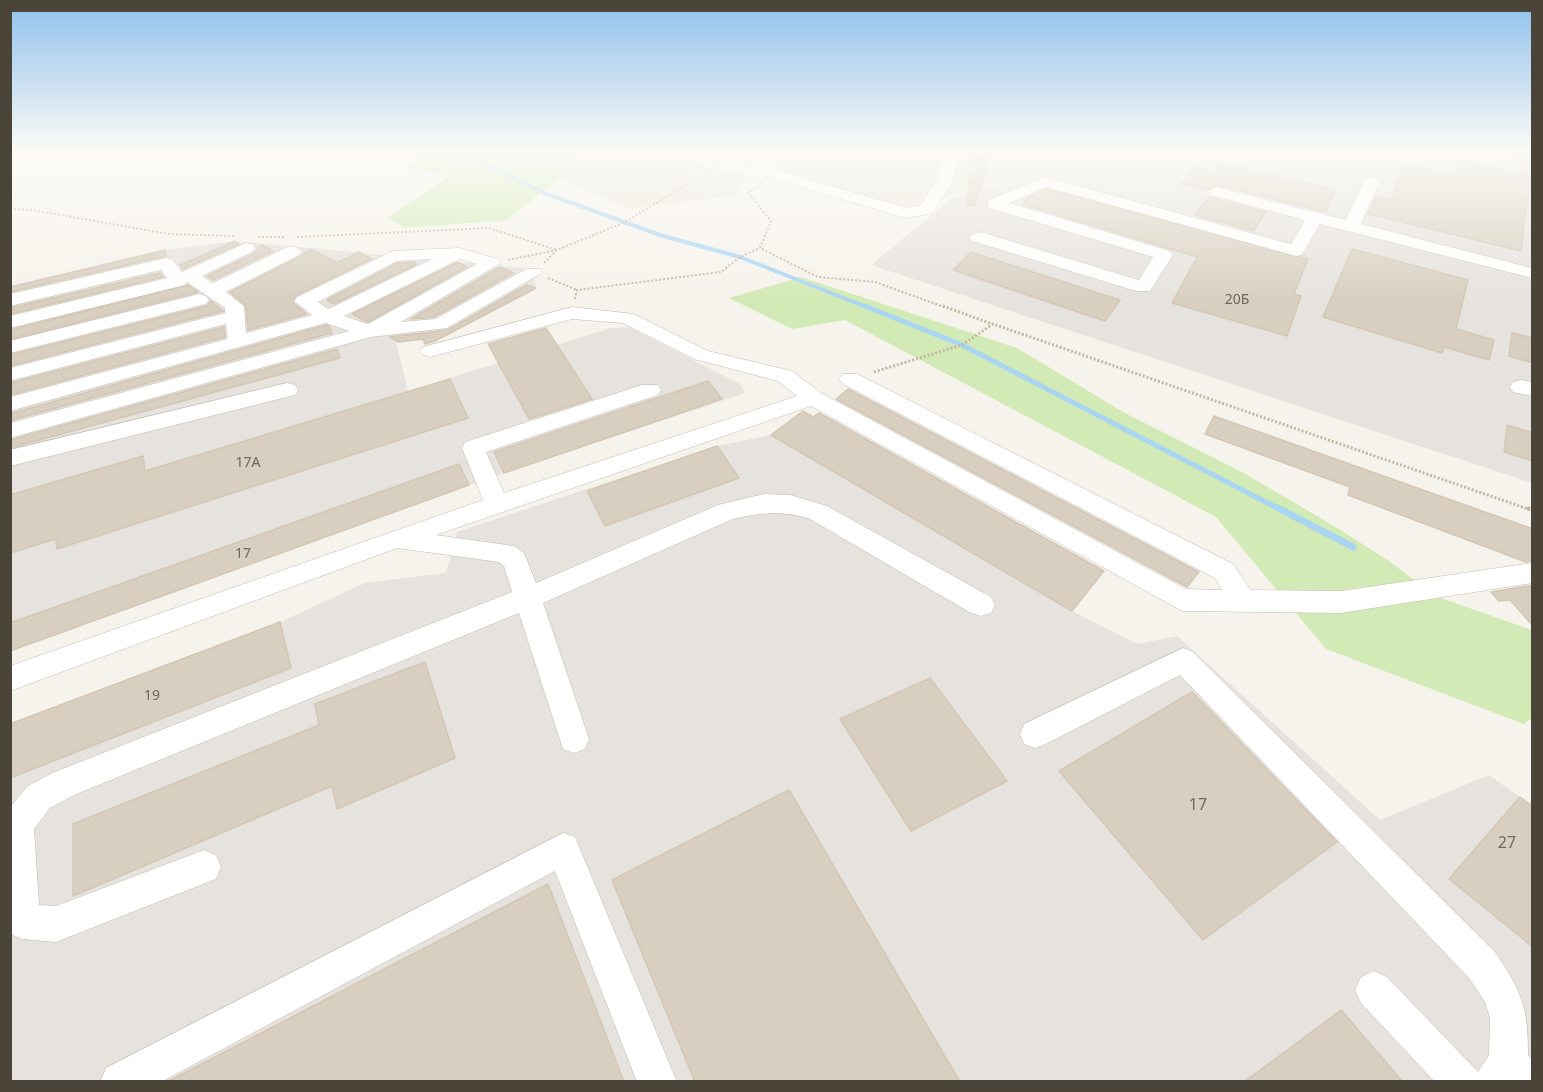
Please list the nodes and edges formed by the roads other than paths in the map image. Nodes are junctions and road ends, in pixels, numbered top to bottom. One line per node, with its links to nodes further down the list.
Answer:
1 (862, 200): 2 (street)
2 (932, 200)
3 (1004, 200): 9 (street)
4 (1110, 200): 7 (street)
5 (1248, 200): 7 (street)
6 (1363, 200): 8 (street)
7 (1315, 217): 8 (street)
8 (1351, 226): 14 (street)
9 (978, 237)
10 (245, 240): 15 (street)
11 (293, 251): 15 (street)
12 (459, 253): 18 (street); 18 (street); 20 (street)
13 (533, 273): 20 (street)
14 (1533, 273)
15 (205, 295): 17 (street); 22 (street)
16 (10, 300): 19 (street)
17 (235, 316): 21 (street); 24 (street)
18 (327, 317): 20 (street); 21 (street)
19 (10, 322)
20 (370, 331): 30 (street)
21 (237, 342): 29 (street)
22 (10, 347)
23 (430, 351): 28 (street)
24 (10, 375)
25 (850, 379): 36 (street)
26 (287, 390): 31 (street)
27 (650, 390): 32 (street)
28 (813, 398): 32 (street); 36 (street)
29 (10, 404)
30 (10, 431)
31 (10, 458)
32 (497, 505): 33 (street)
33 (393, 540): 35 (street); 38 (street)
34 (1533, 573): 36 (street)
35 (529, 597): 37 (street); 40 (street); 41 (street)
36 (1244, 601)
37 (981, 605)
38 (10, 679)
39 (1035, 734): 44 (street)
40 (574, 739)
41 (14, 825): 42 (street)
42 (204, 867)
43 (1374, 990): 47 (street)
44 (1509, 1075)
45 (120, 1082): 46 (street)
46 (657, 1082)
47 (1462, 1082)

